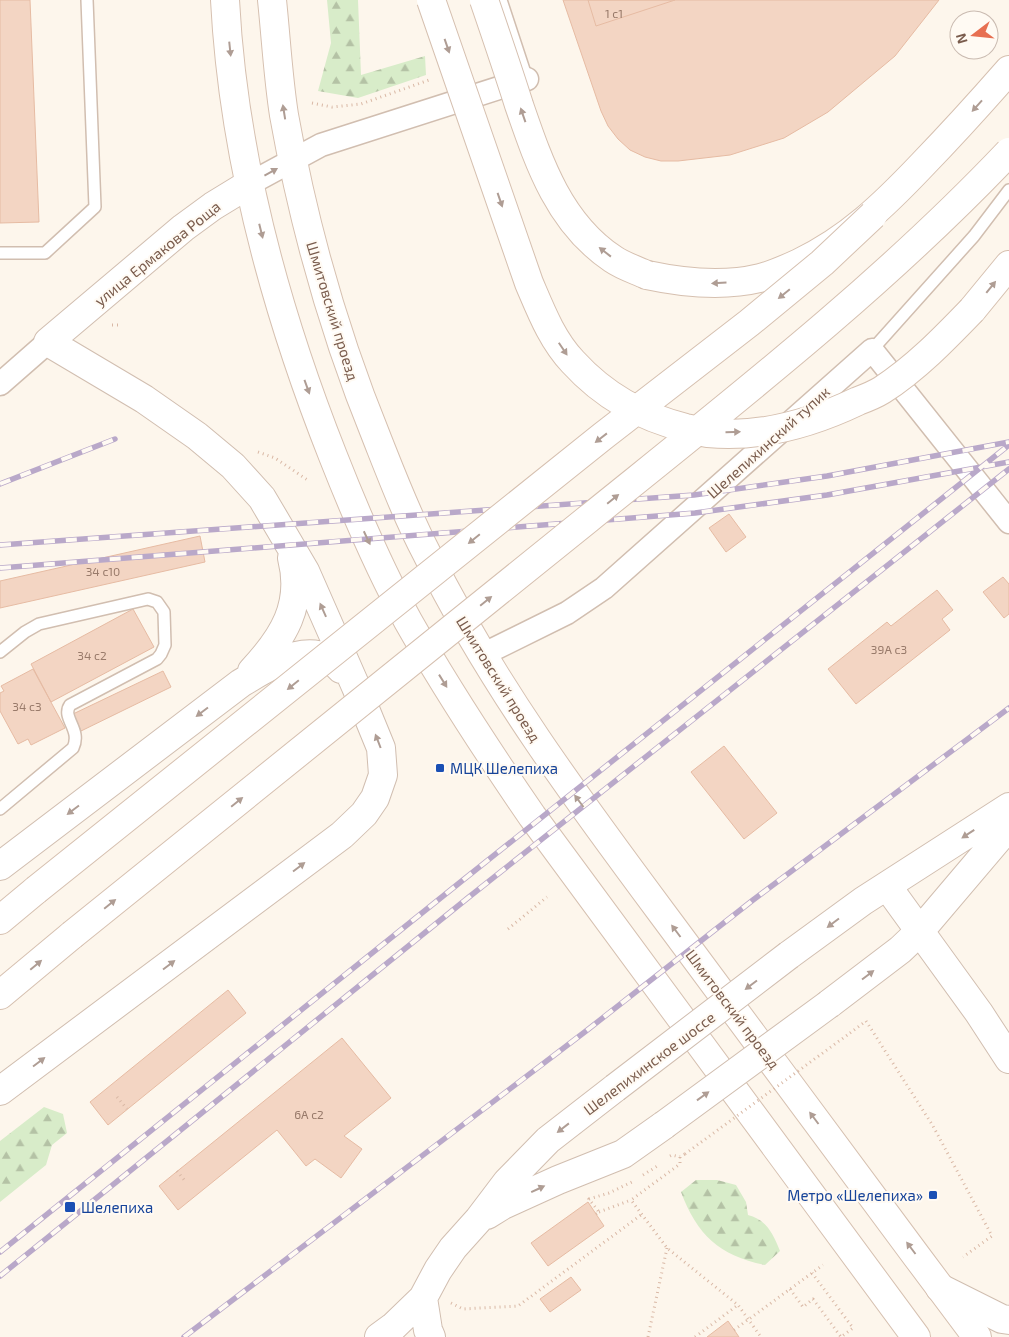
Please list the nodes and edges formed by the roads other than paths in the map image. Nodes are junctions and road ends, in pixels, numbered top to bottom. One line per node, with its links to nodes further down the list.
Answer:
1 (86, 0): 14 (lane)
2 (225, 0): 11 (main road, one-way to 11)
3 (272, 0): 10 (main road, Шмитовский проезд, one-way to 3)
4 (431, 0): 15 (main road, one-way to 15, bridge)
5 (484, 0): 13 (main road, one-way to 5, bridge)
6 (501, 0): 8 (lane)
7 (1009, 70): 13 (main road, one-way to 13)
8 (527, 79): 10 (street, улица Ермакова Роща)
9 (1009, 152): 32 (main road, one-way to 9, bridge)
10 (293, 160): 11 (street, улица Ермакова Роща, one-way to 10); 22 (main road, Шмитовский проезд)
11 (249, 184): 16 (main road, улица Ермакова Роща); 41 (main road, one-way to 41)
12 (1009, 190): 17 (lane)
13 (873, 215): 30 (main road, one-way to 30, bridge)
14 (0, 254)
15 (1009, 265)
16 (48, 342): 18 (street, улица Ермакова Роща); 20 (main road)
17 (872, 350): 19 (street); 22 (street, Шелепихинский тупик)
18 (0, 384)
19 (1009, 522)
20 (288, 542): 23 (main road); 24 (main road, one-way to 20)
21 (0, 652): 26 (lane)
22 (482, 655): 36 (main road, Шмитовский проезд, one-way to 22)
23 (241, 683): 24 (main road); 28 (main road, one-way to 28)
24 (356, 687): 34 (main road, one-way to 24)
25 (1009, 807): 29 (main road, Шелепихинское шоссе, one-way to 29)
26 (0, 809)
27 (1009, 826): 31 (main road, Шелепихинское шоссе)
28 (0, 866)
29 (888, 886): 31 (main road); 35 (main road, Шелепихинское шоссе, one-way to 35, bridge)
30 (0, 920)
31 (920, 931): 33 (main road); 35 (main road, Шелепихинское шоссе, one-way to 31, bridge)
32 (0, 995)
33 (1009, 1059)
34 (0, 1091)
35 (479, 1219): 37 (main road, Шелепихинское шоссе)
36 (940, 1288): 38 (main road); 42 (main road, Шмитовский проезд)
37 (423, 1298): 39 (main road, Шелепихинское шоссе); 40 (main road)
38 (1009, 1320)
39 (379, 1337)
40 (431, 1337)
41 (916, 1337)
42 (977, 1337)

